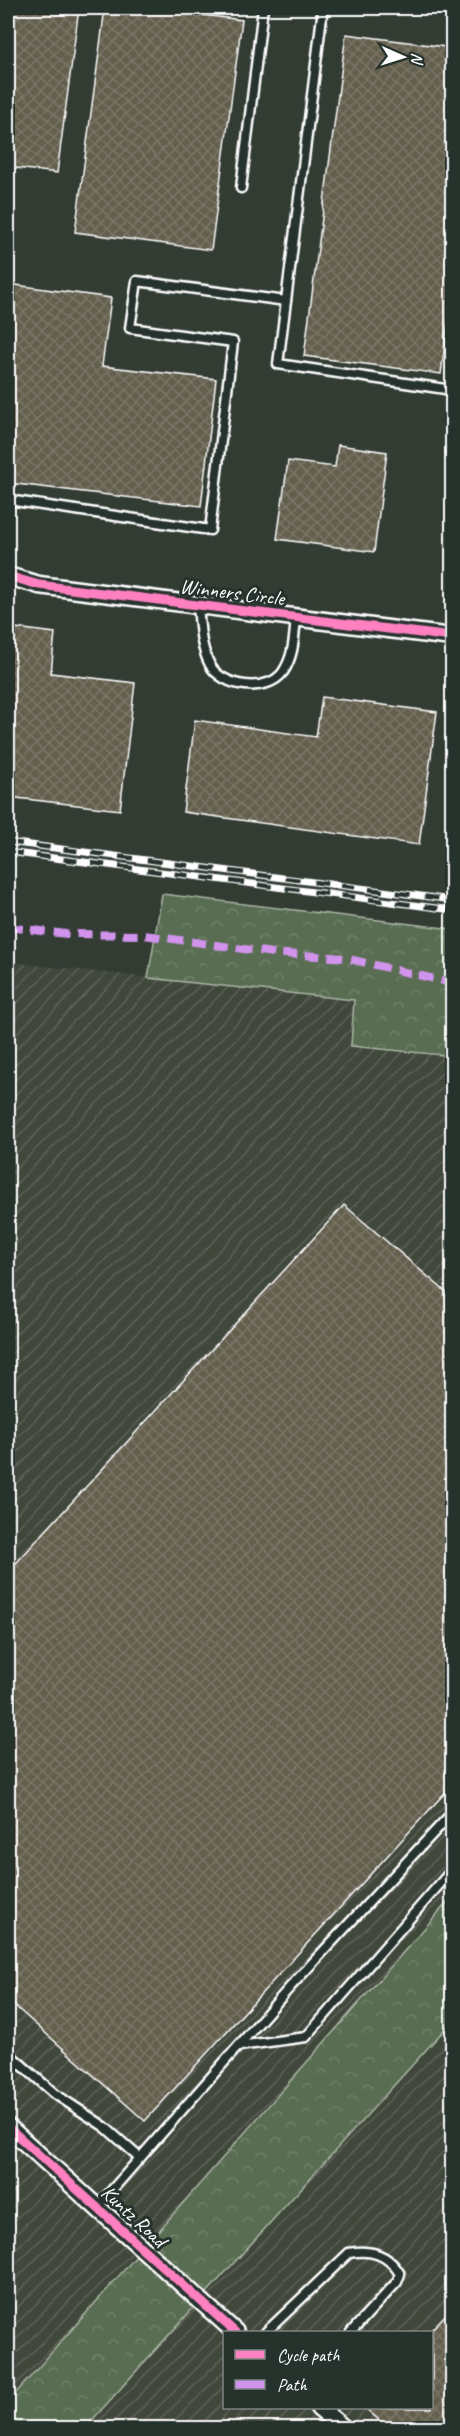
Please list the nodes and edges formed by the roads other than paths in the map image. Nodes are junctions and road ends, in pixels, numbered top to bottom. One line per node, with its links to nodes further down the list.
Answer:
1 (263, 8): 3 (lane)
2 (323, 8): 4 (lane)
3 (241, 188)
4 (286, 301): 5 (lane); 6 (lane)
5 (453, 390)
6 (8, 501)
7 (8, 576): 8 (street, Winners Circle)
8 (198, 605): 9 (street, Winners Circle); 9 (lane)
9 (296, 618): 10 (street, Winners Circle)
10 (453, 637)
11 (453, 1813): 13 (lane)
12 (453, 1870): 13 (lane)
13 (239, 2046): 16 (lane)
14 (8, 2054): 16 (lane)
15 (8, 2127): 17 (street, Kuntz Road)
16 (140, 2158): 17 (lane)
17 (97, 2207): 18 (street, Kuntz Road)
18 (234, 2331)
19 (267, 2331): 20 (lane)
20 (352, 2331)
21 (320, 2409): 22 (street)
22 (343, 2428)

